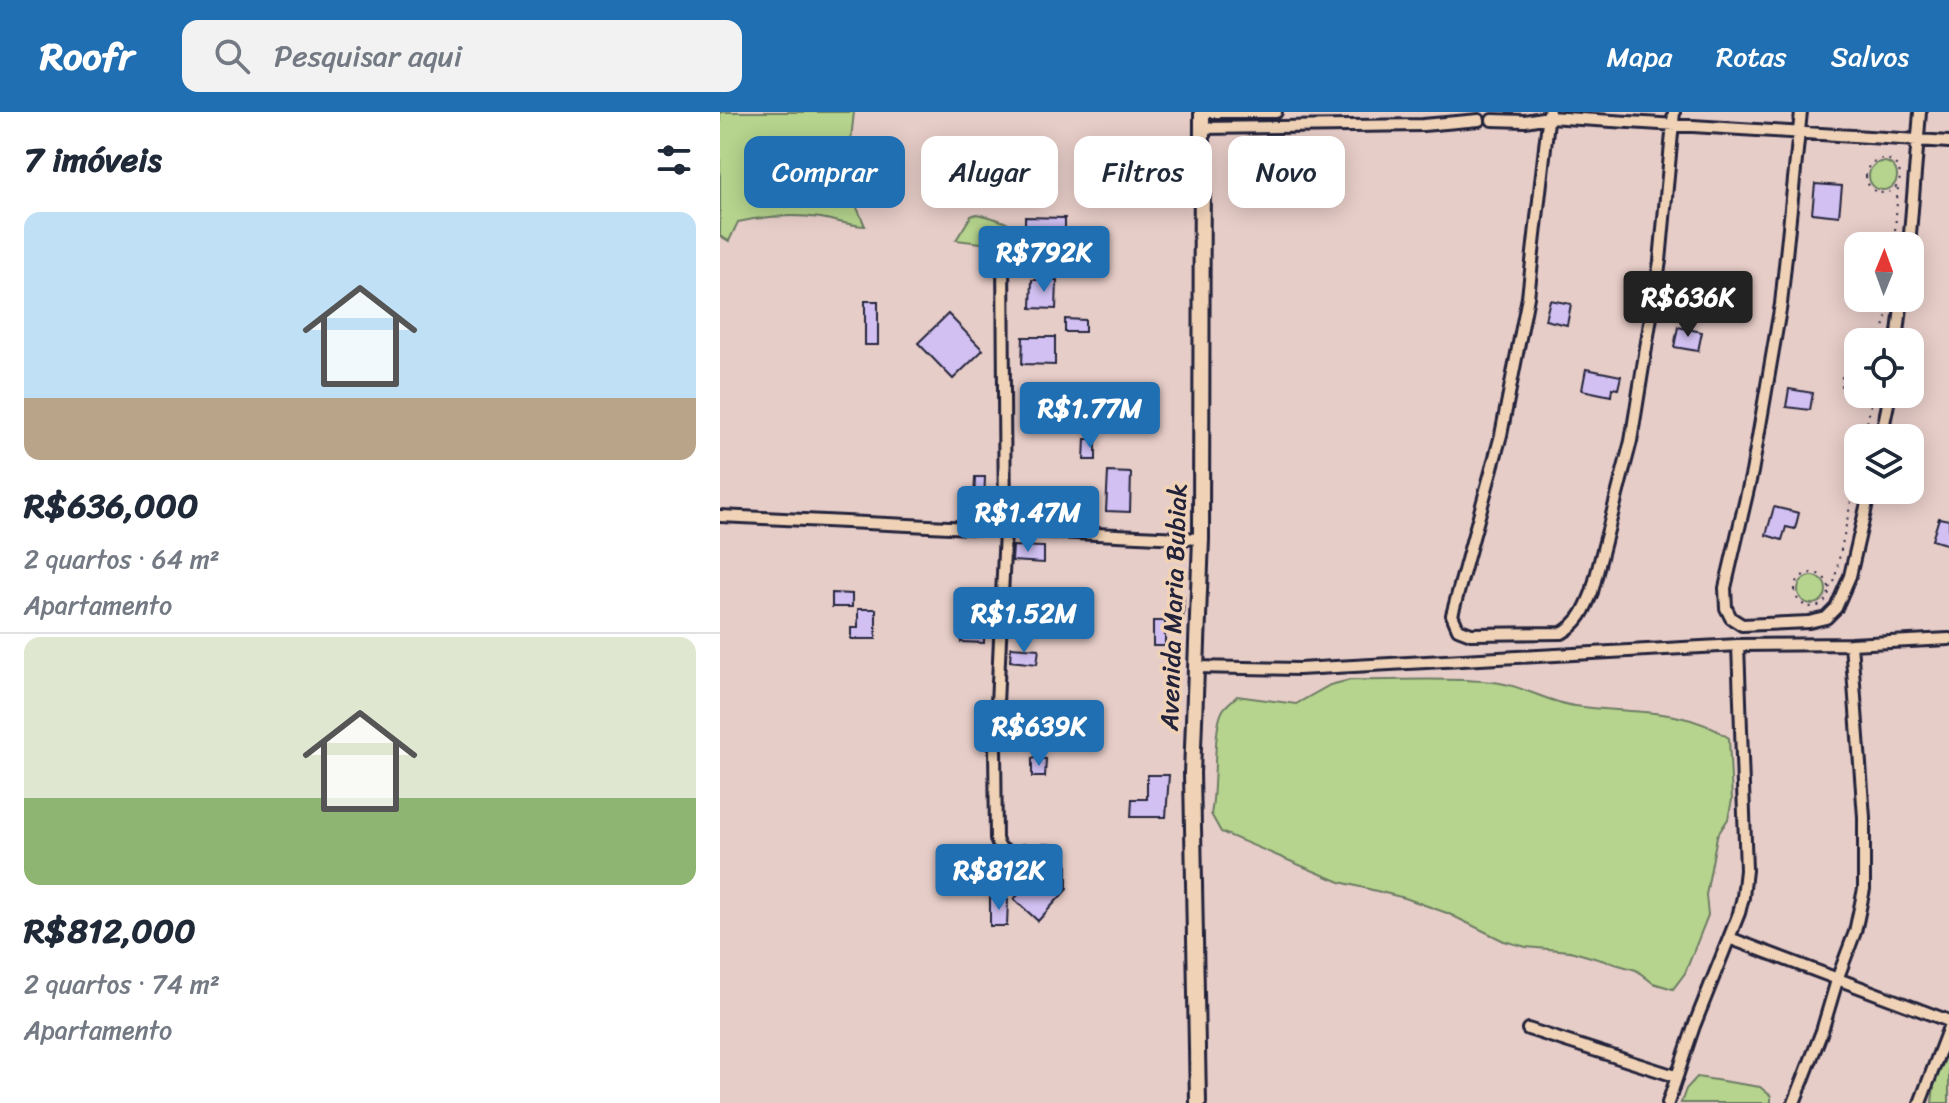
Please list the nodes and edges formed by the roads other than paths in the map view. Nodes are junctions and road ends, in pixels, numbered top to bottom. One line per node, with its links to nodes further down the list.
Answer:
1 (1202, 112): 2 (street); 11 (street, Avenida Maria Bubiak)
2 (1276, 112)
3 (1674, 112): 10 (street)
4 (1801, 112): 12 (street)
5 (1920, 112): 13 (street)
6 (1545, 114): 9 (street); 10 (street); 10 (street)
7 (1467, 117): 8 (street); 11 (street)
8 (1479, 120)
9 (1492, 120)
10 (1673, 124): 12 (street)
11 (1201, 128): 20 (street, Avenida Maria Bubiak)
12 (1801, 132): 13 (street); 17 (street)
13 (1919, 139): 14 (street); 15 (street)
14 (1949, 142)
15 (1910, 232)
16 (1003, 253): 19 (street)
17 (1867, 504)
18 (720, 516): 19 (street)
19 (1005, 531): 20 (street); 25 (street)
20 (1201, 539): 24 (street, Avenida Maria Bubiak)
21 (1949, 639): 22 (street)
22 (1851, 644): 23 (street); 27 (street)
23 (1738, 645): 24 (street); 26 (street)
24 (1195, 667): 31 (street, Avenida Maria Bubiak)
25 (1017, 859)
26 (1729, 938): 27 (street); 30 (street)
27 (1838, 977): 28 (street); 33 (street)
28 (1949, 1024): 34 (street)
29 (1528, 1029): 30 (street)
30 (1675, 1076): 32 (street)
31 (1198, 1103)
32 (1668, 1103)
33 (1794, 1103)
34 (1920, 1103)

